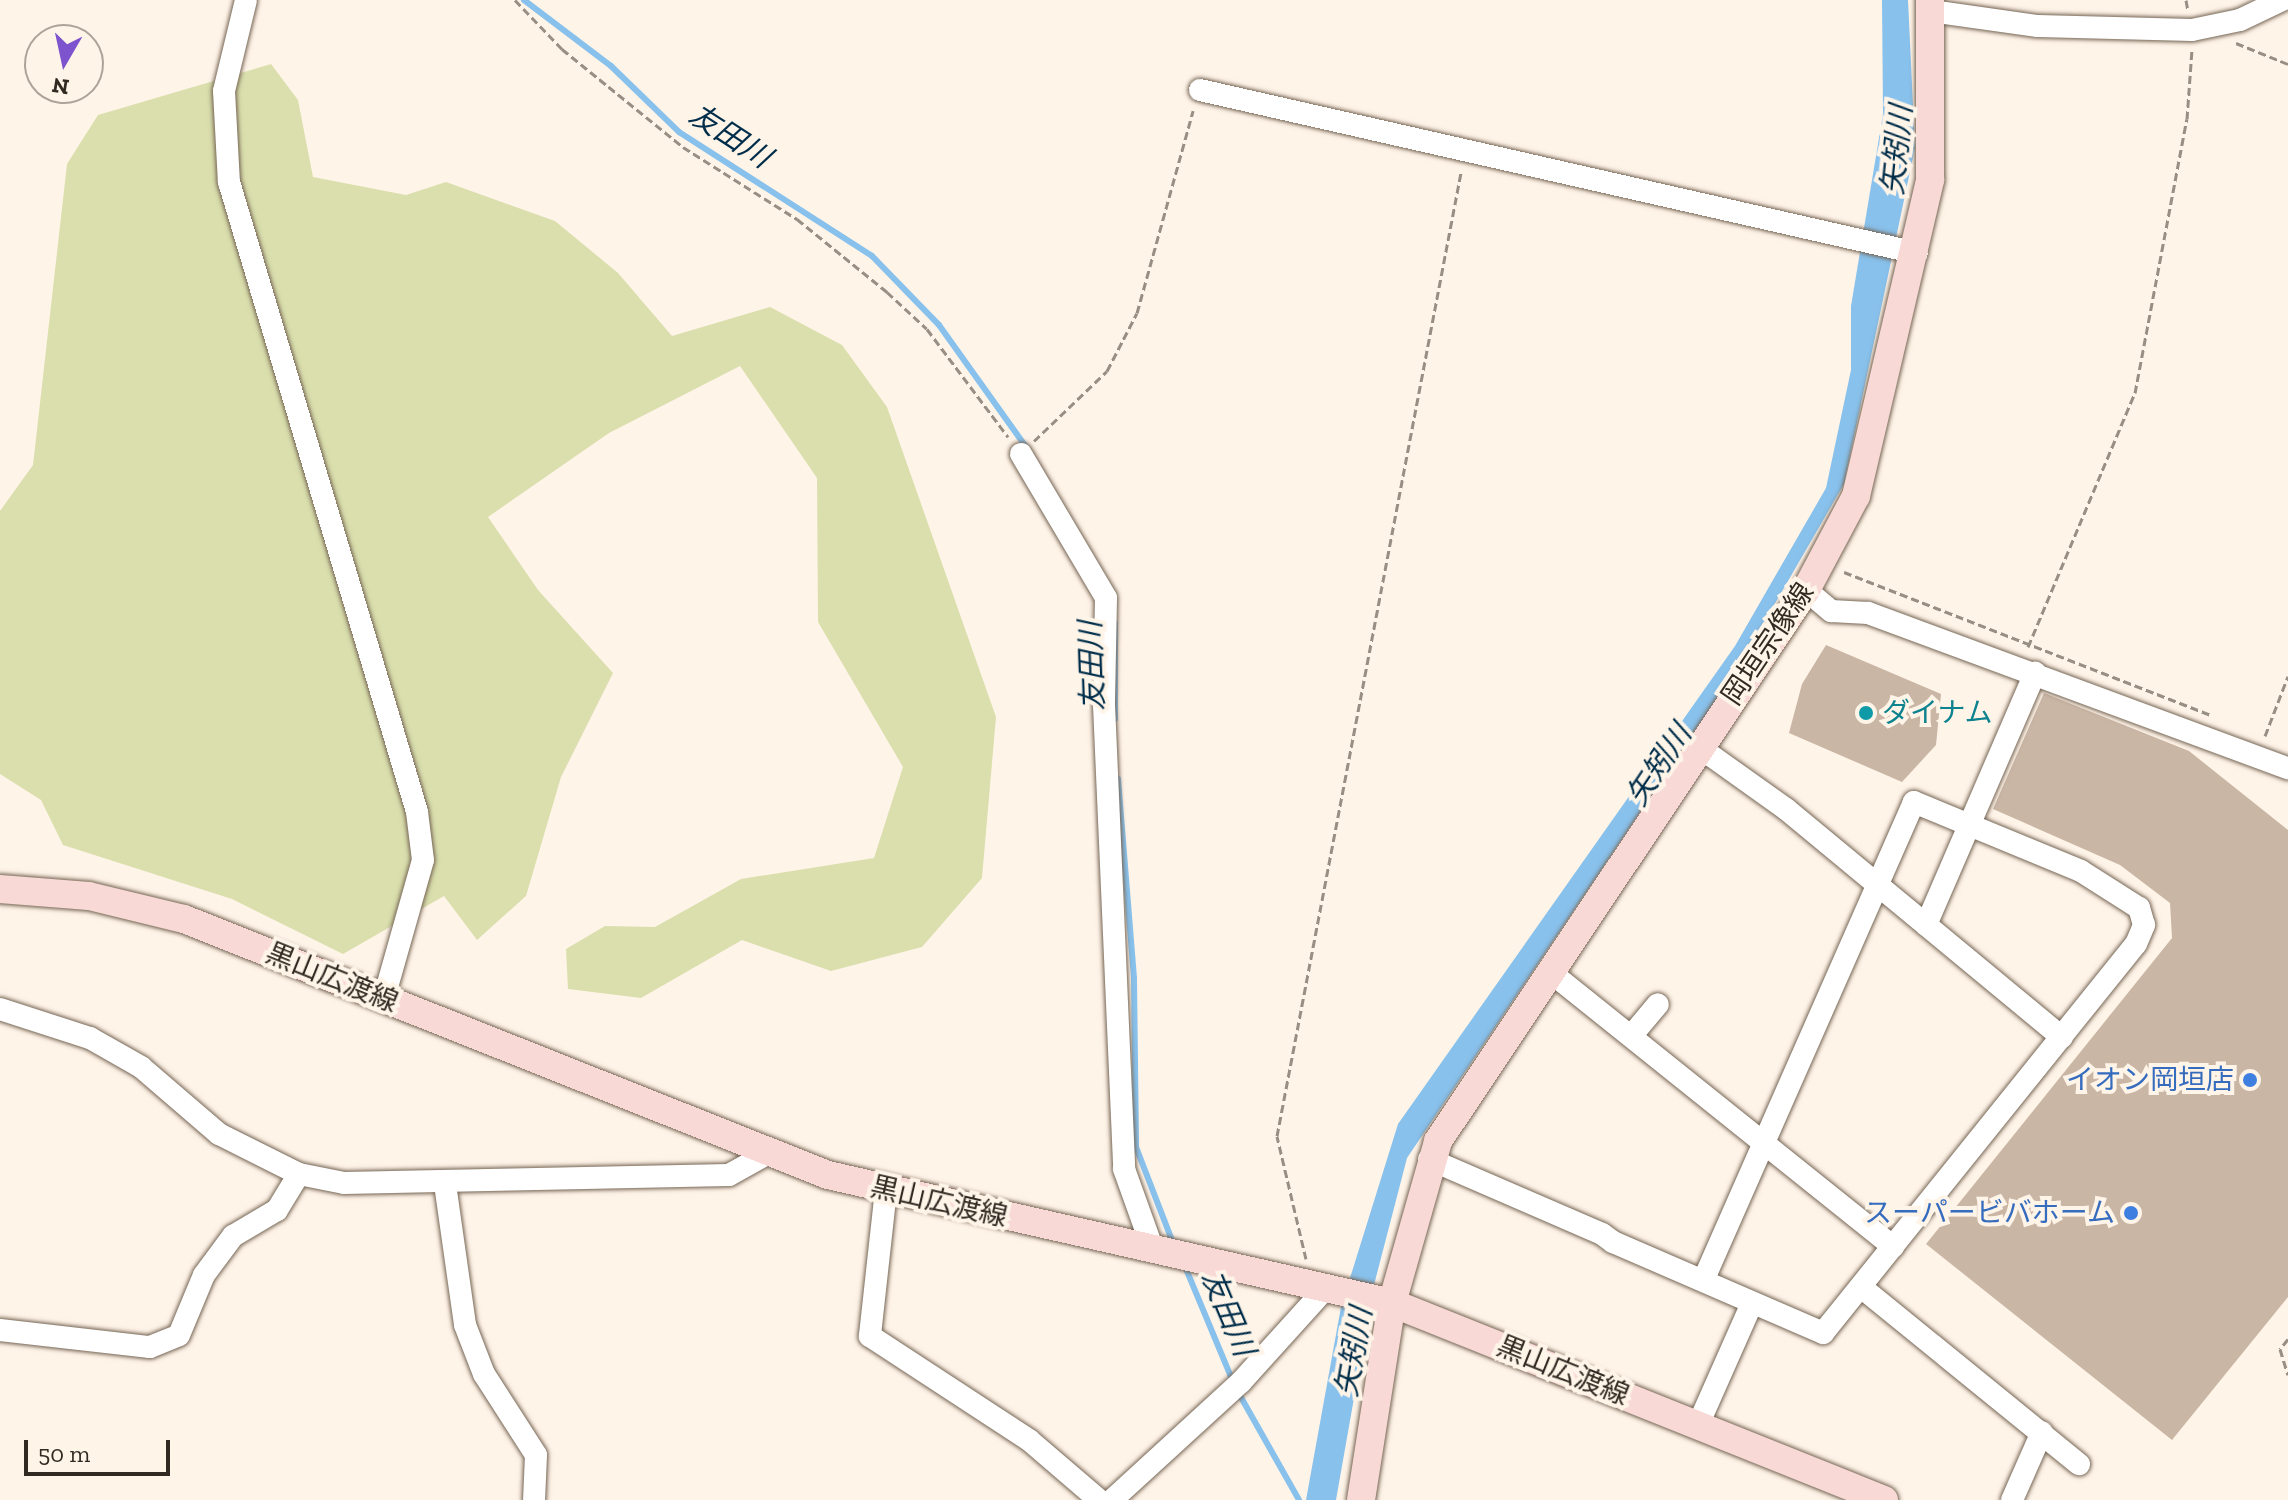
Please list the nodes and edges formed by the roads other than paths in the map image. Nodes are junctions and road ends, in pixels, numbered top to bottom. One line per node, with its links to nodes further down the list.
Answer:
1 (246, 0): 16 (street)
2 (2282, 0): 3 (street)
3 (1930, 5): 5 (main road, 岡垣宗像線)
4 (1200, 90): 5 (street)
5 (1917, 253): 7 (main road, 岡垣宗像線)
6 (1021, 454): 28 (street)
7 (1806, 590): 8 (street); 9 (main road, 岡垣宗像線)
8 (2035, 673): 10 (street); 11 (street)
9 (1699, 747): 12 (street); 15 (main road, 岡垣宗像線)
10 (2288, 768)
11 (1969, 822): 12 (street); 14 (street); 20 (street)
12 (1878, 888): 14 (street); 21 (street)
13 (0, 889): 16 (main road, 黒山広渡線)
14 (1926, 925): 20 (street)
15 (1549, 971): 19 (street); 23 (main road, 岡垣宗像線)
16 (384, 998): 22 (main road, 黒山広渡線)
17 (1658, 1004): 19 (street)
18 (0, 1009): 24 (street)
19 (1632, 1035): 21 (street)
20 (2062, 1037): 27 (street)
21 (1764, 1142): 27 (street); 29 (street)
22 (767, 1154): 25 (street); 26 (main road, 黒山広渡線)
23 (1429, 1159): 29 (street); 32 (main road, 岡垣宗像線)
24 (299, 1174): 25 (street); 34 (street)
25 (445, 1184): 38 (street)
26 (886, 1190): 28 (main road, 黒山広渡線); 39 (street)
27 (1893, 1247): 31 (street)
28 (1153, 1250): 30 (main road, 黒山広渡線)
29 (1703, 1281): 33 (street)
30 (1315, 1285): 32 (main road, 黒山広渡線); 40 (street)
31 (1861, 1287): 33 (street); 36 (street)
32 (1392, 1303): 35 (main road, 黒山広渡線); 41 (main road, 岡垣宗像線)
33 (1752, 1303): 35 (street)
34 (0, 1330)
35 (1698, 1425): 42 (main road, 黒山広渡線)
36 (2042, 1432): 37 (street); 43 (street)
37 (2079, 1464)
38 (534, 1500)
39 (1099, 1500)
40 (1112, 1500)
41 (1361, 1500)
42 (1884, 1500)
43 (2012, 1500)

